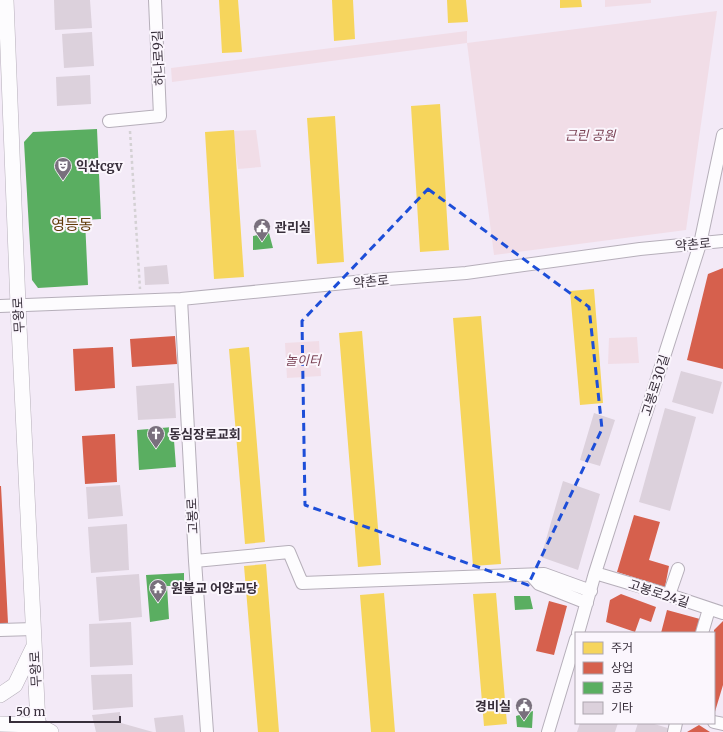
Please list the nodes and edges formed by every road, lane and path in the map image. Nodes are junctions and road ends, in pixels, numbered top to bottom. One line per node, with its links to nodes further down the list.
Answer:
1 (6, 0): 10 (street, 무왕로)
2 (155, 0): 3 (street, 하나로9길)
3 (130, 119): 4 (street); 9 (path)
4 (109, 121)
5 (723, 135): 7 (street, 고봉로30길)
6 (723, 241): 7 (street, 약촌로)
7 (700, 244): 8 (street, 약촌로); 14 (street, 고봉로30길)
8 (181, 299): 9 (street, 약촌로); 12 (street, 고봉로)
9 (140, 300): 10 (street, 약촌로)
10 (18, 305): 11 (street, 약촌로); 19 (street, 무왕로)
11 (0, 306)
12 (195, 561): 16 (street); 29 (street, 고봉로)
13 (678, 568): 15 (street)
14 (595, 573): 15 (street, 고봉로24길); 16 (street, 고봉로30길)
15 (669, 595): 17 (street, 고봉로24길)
16 (589, 597): 21 (street, 고봉로30길)
17 (709, 609): 18 (street, 고봉로24길); 22 (street)
18 (723, 613)
19 (34, 629): 20 (street); 24 (street, 무왕로)
20 (0, 630)
21 (578, 632)
22 (702, 632)
23 (575, 642): 30 (street)
24 (33, 647): 25 (street); 27 (street, 무왕로)
25 (0, 695)
26 (0, 724): 27 (street)
27 (37, 729): 28 (street)
28 (52, 732)
29 (207, 732)
30 (548, 732)

